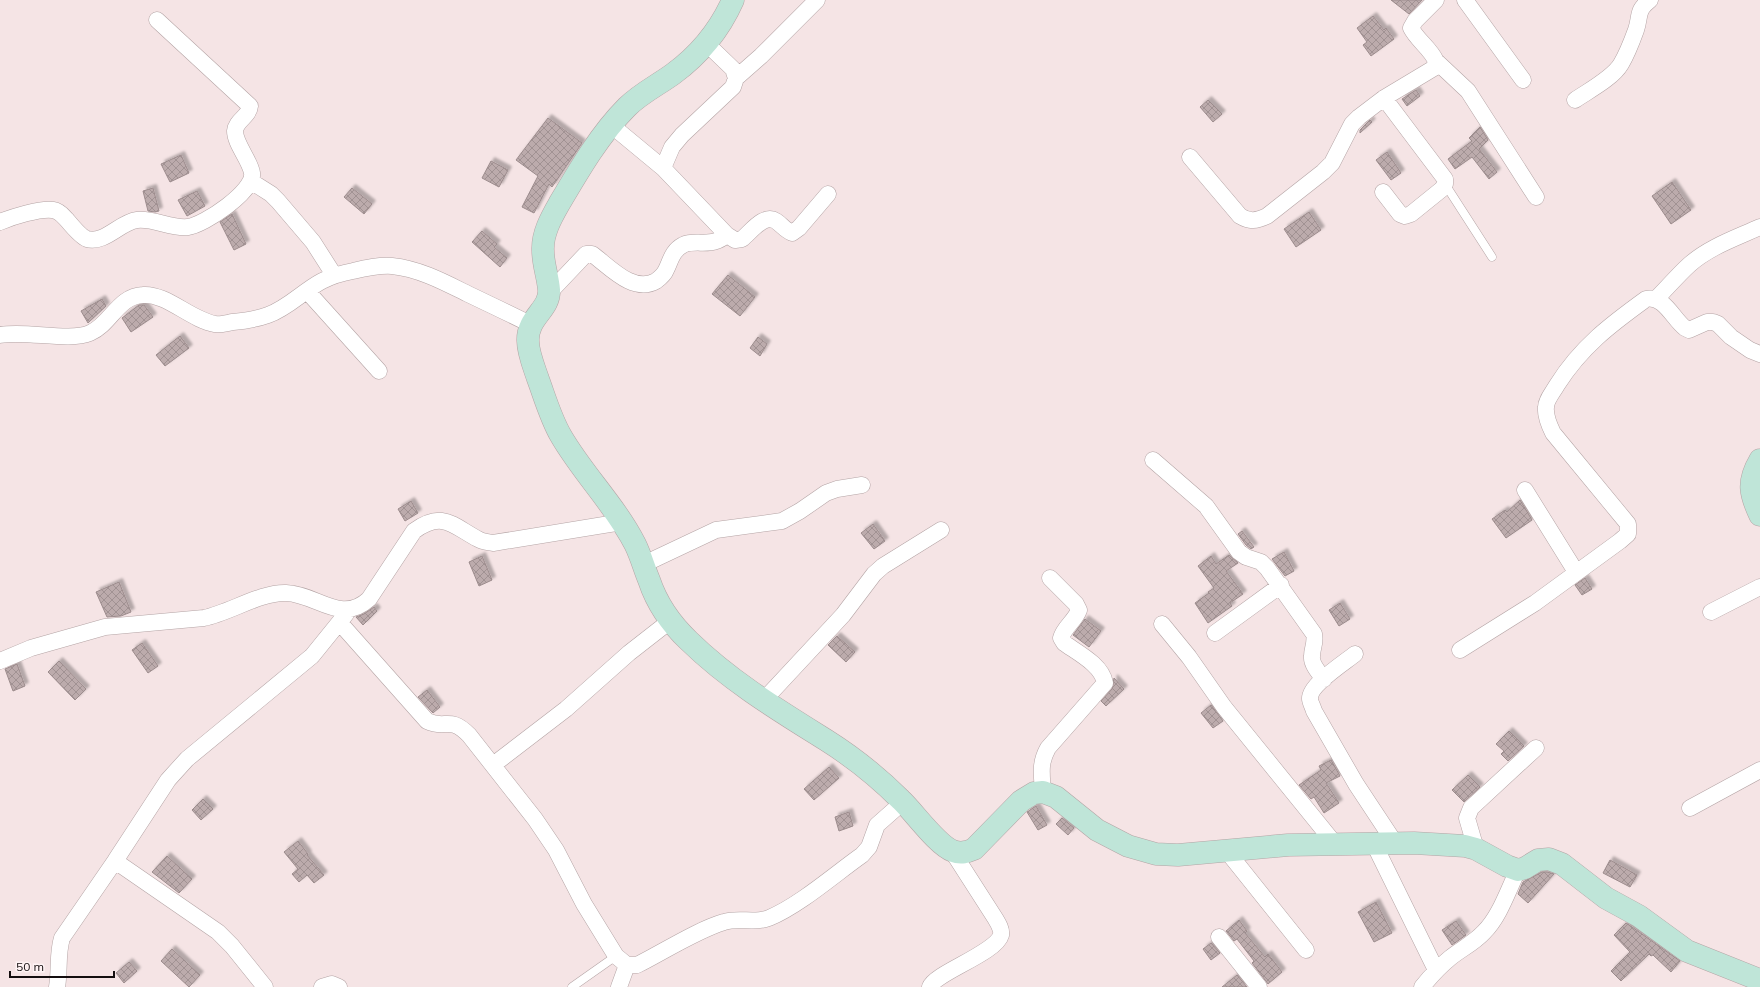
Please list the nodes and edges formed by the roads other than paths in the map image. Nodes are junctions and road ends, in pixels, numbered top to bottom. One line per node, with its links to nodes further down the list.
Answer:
1 (733, 0): 7 (street)
2 (817, 0): 9 (street)
3 (1436, 0): 8 (street)
4 (1465, 0): 10 (street)
5 (1650, 0): 12 (street)
6 (157, 20): 16 (street)
7 (706, 43): 9 (street); 13 (street)
8 (1436, 61): 11 (street); 20 (street)
9 (736, 78): 15 (street)
10 (1523, 80)
11 (1384, 98): 14 (street); 17 (street)
12 (1575, 100)
13 (611, 125): 15 (street); 27 (street)
14 (1190, 157)
15 (663, 168): 23 (street)
16 (252, 182): 21 (street); 25 (street)
17 (1445, 184): 18 (street); 24 (lane)
18 (1383, 192)
19 (828, 194): 23 (street)
20 (1536, 197)
21 (0, 222)
22 (1760, 227): 28 (street)
23 (727, 235): 27 (street)
24 (1492, 257)
25 (334, 275): 26 (street); 29 (street)
26 (307, 291): 30 (street); 32 (street)
27 (549, 293): 29 (street)
28 (1656, 299): 31 (street); 41 (street)
29 (530, 324): 38 (street)
30 (0, 335)
31 (1760, 354)
32 (379, 371)
33 (1153, 460): 43 (street)
34 (1760, 460): 37 (street)
35 (862, 485): 40 (street)
36 (1525, 490): 41 (street)
37 (1760, 515)
38 (622, 522): 40 (street); 45 (street)
39 (941, 530): 55 (street)
40 (644, 564): 47 (street)
41 (1576, 572): 51 (street)
42 (1050, 578): 59 (street)
43 (1281, 585): 50 (street); 54 (street)
44 (1760, 587): 46 (street)
45 (350, 610): 48 (street); 53 (street)
46 (1711, 612)
47 (670, 621): 55 (street); 57 (street)
48 (340, 623): 57 (street); 67 (street)
49 (1162, 624): 62 (street)
50 (1215, 633)
51 (1460, 650)
52 (1355, 654): 54 (street)
53 (0, 661)
54 (1324, 679): 63 (street)
55 (763, 701): 60 (street)
56 (1536, 748): 64 (street)
57 (494, 765): 71 (street)
58 (1760, 770): 61 (street)
59 (1043, 792): 65 (street); 66 (street)
60 (903, 802): 66 (street); 71 (street)
61 (1690, 808)
62 (1334, 844): 63 (street); 65 (street)
63 (1385, 844): 64 (street); 72 (street)
64 (1476, 849): 68 (street)
65 (1226, 850): 70 (street)
66 (952, 851): 80 (street)
67 (115, 861): 74 (street); 75 (street)
68 (1518, 870): 72 (street); 73 (street)
69 (1219, 937): 81 (street)
70 (1306, 950)
71 (622, 961): 78 (lane); 79 (street)
72 (1436, 970): 82 (street)
73 (1760, 980)
74 (57, 987)
75 (265, 987)
76 (322, 987): 77 (street)
77 (339, 987)
78 (572, 987)
79 (619, 987)
80 (930, 987)
81 (1259, 987)
82 (1422, 987)

